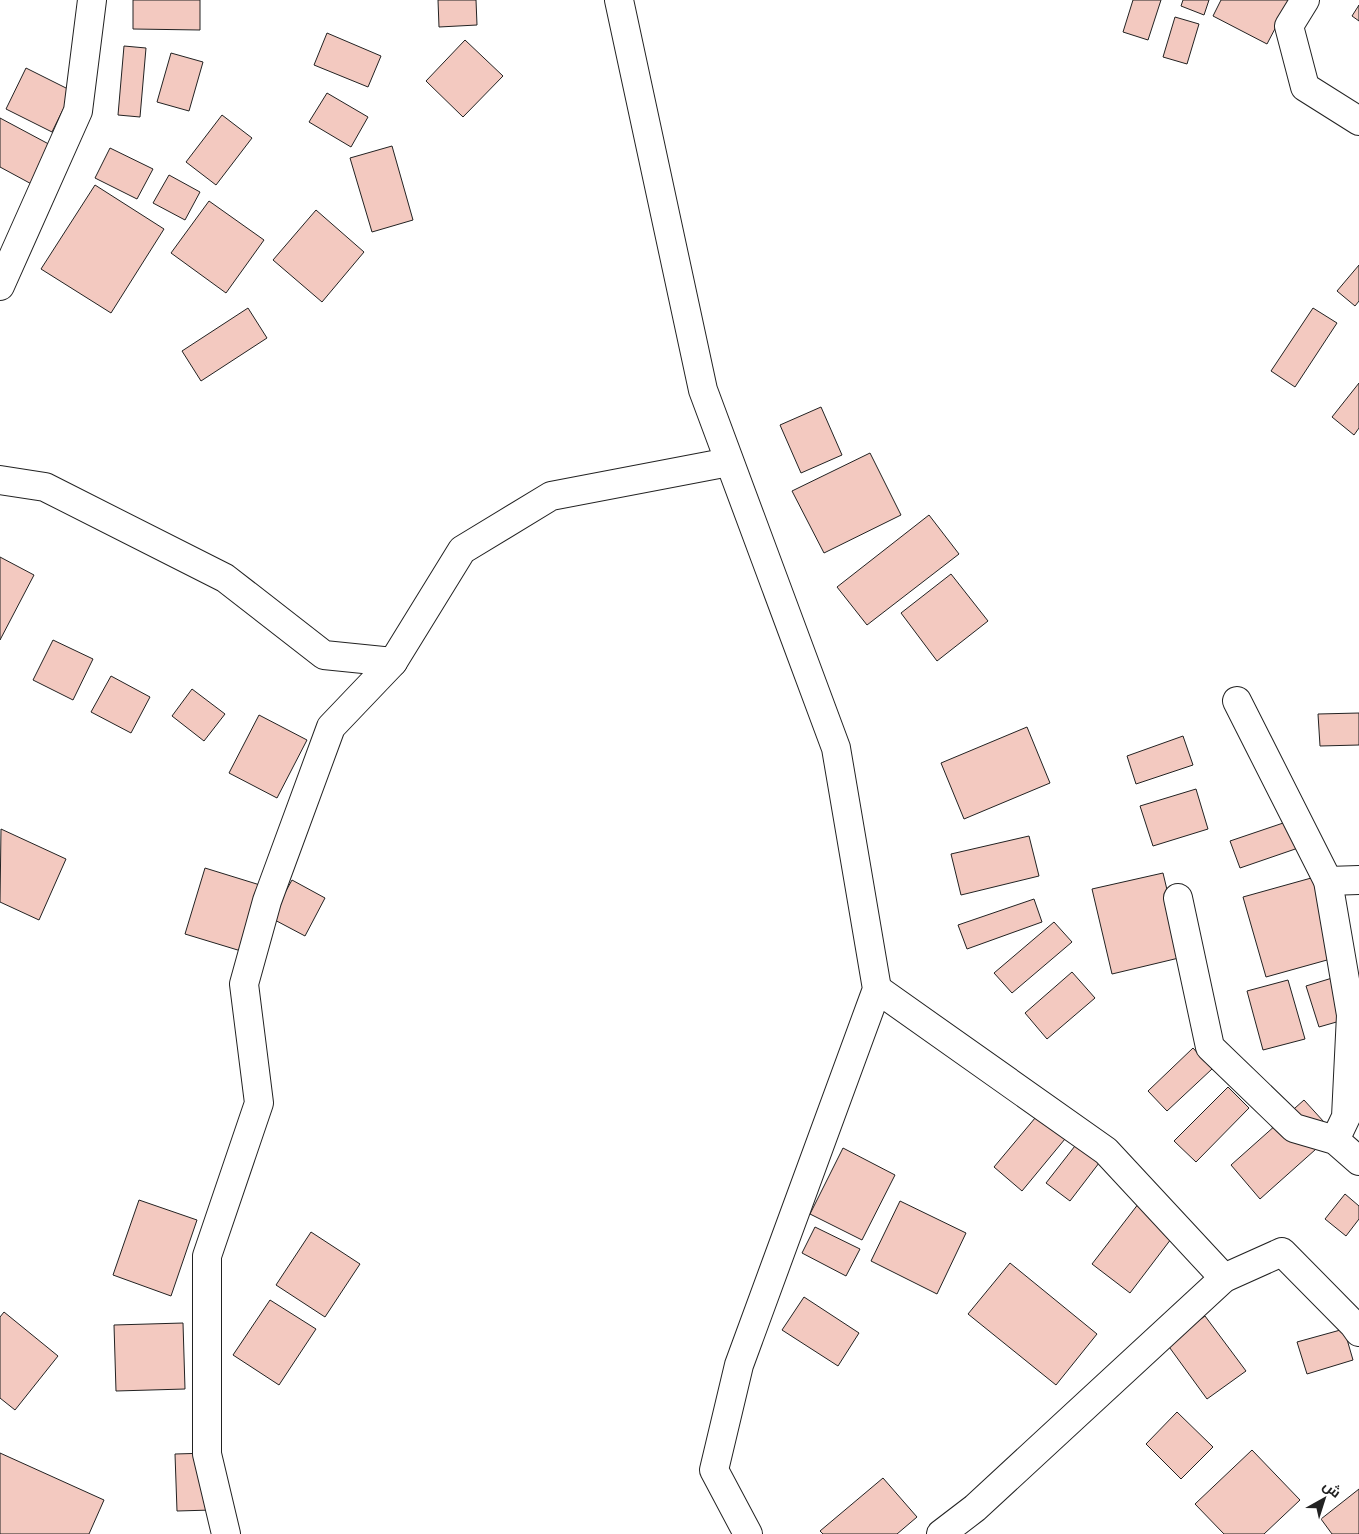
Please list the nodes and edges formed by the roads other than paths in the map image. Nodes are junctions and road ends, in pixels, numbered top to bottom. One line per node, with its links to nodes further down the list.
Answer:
1 (92, 0): 5 (street)
2 (619, 0): 6 (street)
3 (1305, 0): 4 (street)
4 (1359, 121)
5 (0, 286)
6 (729, 462): 8 (street); 13 (street)
7 (0, 480): 8 (street)
8 (394, 662): 18 (street)
9 (1237, 702): 11 (street)
10 (1359, 880): 11 (street)
11 (1328, 881): 14 (street)
12 (1178, 898): 14 (street)
13 (877, 989): 16 (street); 19 (street)
14 (1335, 1140): 15 (street)
15 (1359, 1161)
16 (1224, 1278): 17 (street); 20 (street)
17 (1359, 1332)
18 (226, 1534)
19 (748, 1534)
20 (941, 1534)

